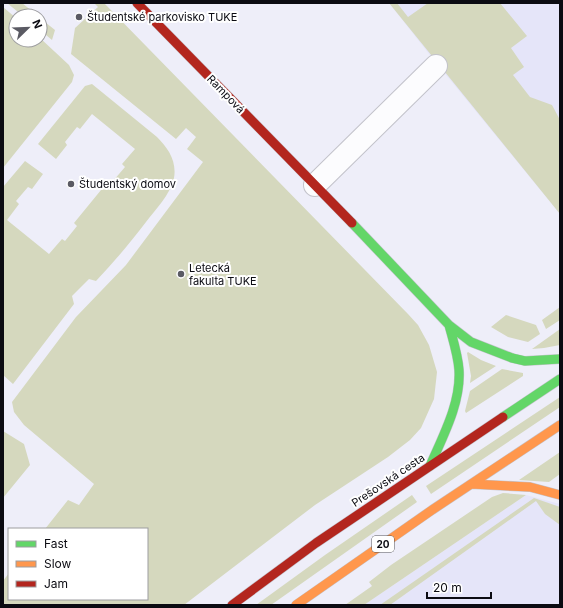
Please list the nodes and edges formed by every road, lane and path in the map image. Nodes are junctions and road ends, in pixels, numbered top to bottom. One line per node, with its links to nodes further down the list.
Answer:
1 (137, 3): 3 (main road, Rampová)
2 (436, 66): 3 (street)
3 (315, 185): 4 (main road, Rampová)
4 (449, 325): 5 (main road, Rampová); 8 (main road)
5 (560, 359)
6 (560, 379): 8 (main road, Prešovská cesta)
7 (560, 425): 9 (main road, 20)
8 (430, 466): 11 (main road, Prešovská cesta)
9 (471, 484): 10 (main road); 12 (main road, 20)
10 (560, 495)
11 (232, 605)
12 (296, 605)

